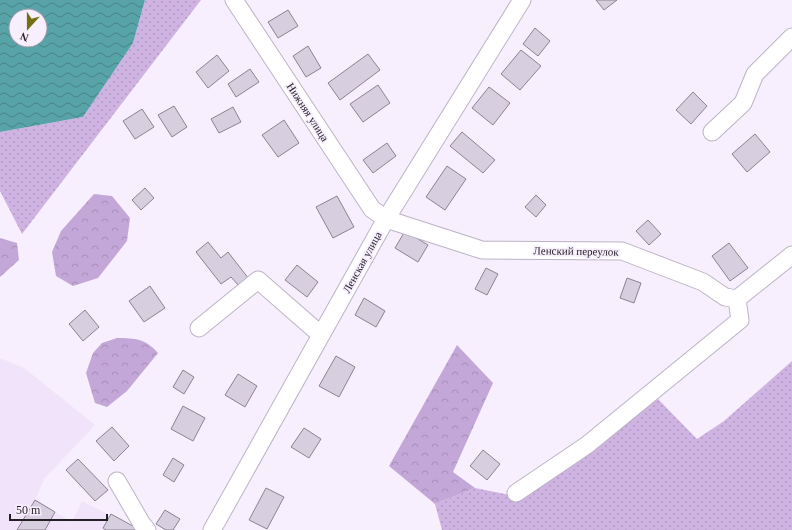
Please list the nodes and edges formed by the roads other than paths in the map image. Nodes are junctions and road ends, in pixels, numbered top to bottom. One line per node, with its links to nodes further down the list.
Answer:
1 (234, 0): 5 (street, Нижняя улица)
2 (522, 0): 5 (street, Ленская улица)
3 (792, 37): 4 (street)
4 (712, 132)
5 (386, 219): 7 (street, Ленский переулок); 9 (street, Ленская улица)
6 (792, 256): 7 (street)
7 (737, 300): 11 (street)
8 (199, 328): 9 (street)
9 (321, 335): 13 (street, Ленская улица)
10 (117, 481): 12 (street)
11 (516, 493)
12 (147, 530)
13 (212, 530)

